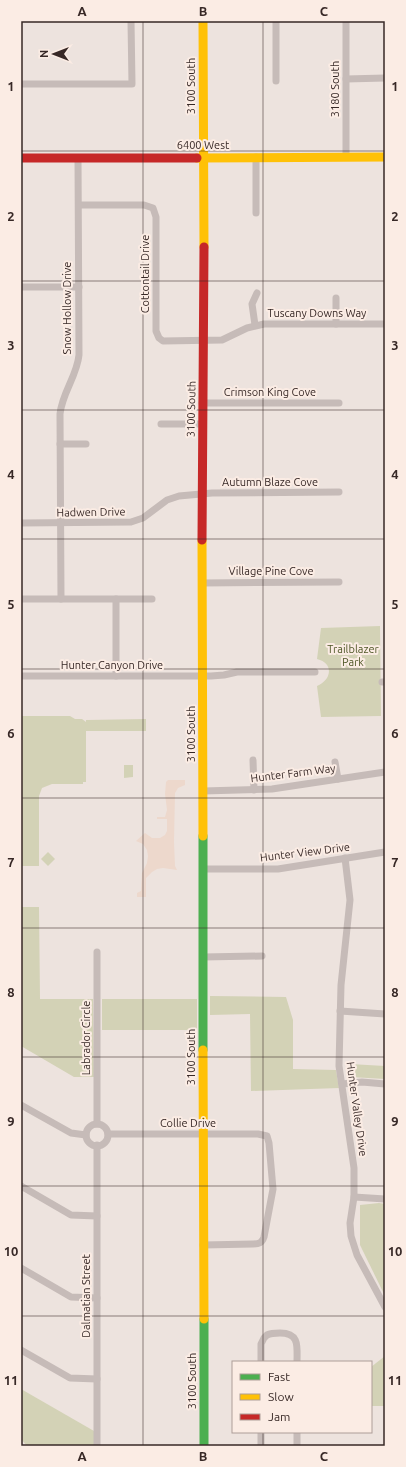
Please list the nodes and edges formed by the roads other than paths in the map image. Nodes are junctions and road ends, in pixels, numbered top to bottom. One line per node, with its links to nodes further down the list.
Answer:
1 (131, 21): 8 (street)
2 (203, 21): 9 (main road, 3100 South)
3 (276, 21): 7 (street)
4 (346, 21): 5 (street, 3180 South)
5 (346, 78): 6 (street); 11 (street, 3180 South)
6 (385, 78)
7 (276, 81)
8 (21, 84)
9 (204, 157): 10 (main road, 6400 West); 14 (main road, 6400 West); 25 (main road, 3100 South)
10 (256, 157): 11 (main road, 6400 West); 16 (street)
11 (346, 157): 12 (main road, 6400 West)
12 (385, 157)
13 (21, 158): 14 (main road, 6400 West)
14 (78, 158): 15 (street, Snow Hollow Drive)
15 (79, 205): 18 (street, Snow Hollow Drive); 24 (street, Cottontail Drive)
16 (256, 213)
17 (21, 287): 18 (street)
18 (79, 287): 30 (street, Snow Hollow Drive)
19 (257, 293): 23 (street)
20 (336, 298): 21 (street)
21 (336, 324): 22 (street, Tuscany Downs Way); 23 (street, Tuscany Downs Way)
22 (385, 324)
23 (256, 326): 25 (street, Tuscany Downs Way)
24 (160, 339): 25 (street, Tuscany Downs Way)
25 (204, 341): 26 (main road, 3100 South)
26 (202, 403): 27 (street, Crimson King Cove); 29 (main road, 3100 South)
27 (339, 403)
28 (161, 424): 29 (street)
29 (202, 424): 33 (main road, 3100 South)
30 (60, 444): 31 (street); 35 (street, Snow Hollow Drive)
31 (86, 444)
32 (339, 492): 33 (street, Autumn Blaze Cove)
33 (202, 494): 35 (street, Hadwen Drive); 37 (main road, 3100 South)
34 (21, 523): 35 (street, Hadwen Drive)
35 (60, 523): 39 (street, Snow Hollow Drive)
36 (339, 582): 37 (street, Village Pine Cove)
37 (202, 583): 45 (main road, 3100 South)
38 (21, 599): 39 (street)
39 (61, 599): 40 (street)
40 (116, 599): 41 (street); 44 (street)
41 (152, 599)
42 (315, 672): 45 (street, Hunter Canyon Drive)
43 (21, 676): 44 (street, Hunter Canyon Drive)
44 (116, 676): 45 (street, Hunter Canyon Drive)
45 (203, 676): 51 (main road, 3100 South)
46 (253, 760): 50 (street)
47 (335, 762): 49 (street)
48 (385, 772): 49 (street, Hunter Farm Way)
49 (338, 779): 50 (street, Hunter Farm Way)
50 (254, 790): 51 (street, Hunter Farm Way)
51 (203, 791): 54 (main road, 3100 South)
52 (385, 852): 53 (street, Hunter View Drive)
53 (345, 858): 54 (street, Hunter View Drive); 58 (street, Hunter Valley Drive)
54 (203, 869): 57 (main road, 3100 South)
55 (97, 952): 63 (street, Labrador Circle)
56 (262, 956): 57 (street)
57 (203, 957): 66 (main road, 3100 South)
58 (340, 1011): 59 (street); 60 (street, Hunter Valley Drive)
59 (385, 1014)
60 (342, 1084): 61 (street); 69 (street, Hunter Valley Drive)
61 (385, 1084)
62 (21, 1105): 64 (street)
63 (97, 1124): 64 (street); 65 (street)
64 (86, 1134): 67 (street)
65 (108, 1134): 66 (street, Collie Drive); 67 (street)
66 (203, 1134): 72 (main road, 3100 South); 72 (street, Collie Drive)
67 (97, 1145): 71 (street, Dalmatian Street)
68 (21, 1186): 71 (street)
69 (354, 1197): 70 (street); 75 (street, Hunter Valley Drive)
70 (385, 1199)
71 (97, 1216): 74 (street, Dalmatian Street)
72 (203, 1245): 83 (main road, 3100 South)
73 (21, 1268): 74 (street)
74 (97, 1298): 79 (street, Dalmatian Street)
75 (385, 1307)
76 (21, 1350): 79 (street)
77 (261, 1361): 78 (street)
78 (297, 1361)
79 (97, 1379): 82 (street, Dalmatian Street)
80 (261, 1433): 84 (street)
81 (297, 1433): 85 (street)
82 (98, 1446)
83 (204, 1446)
84 (261, 1446)
85 (297, 1446)

